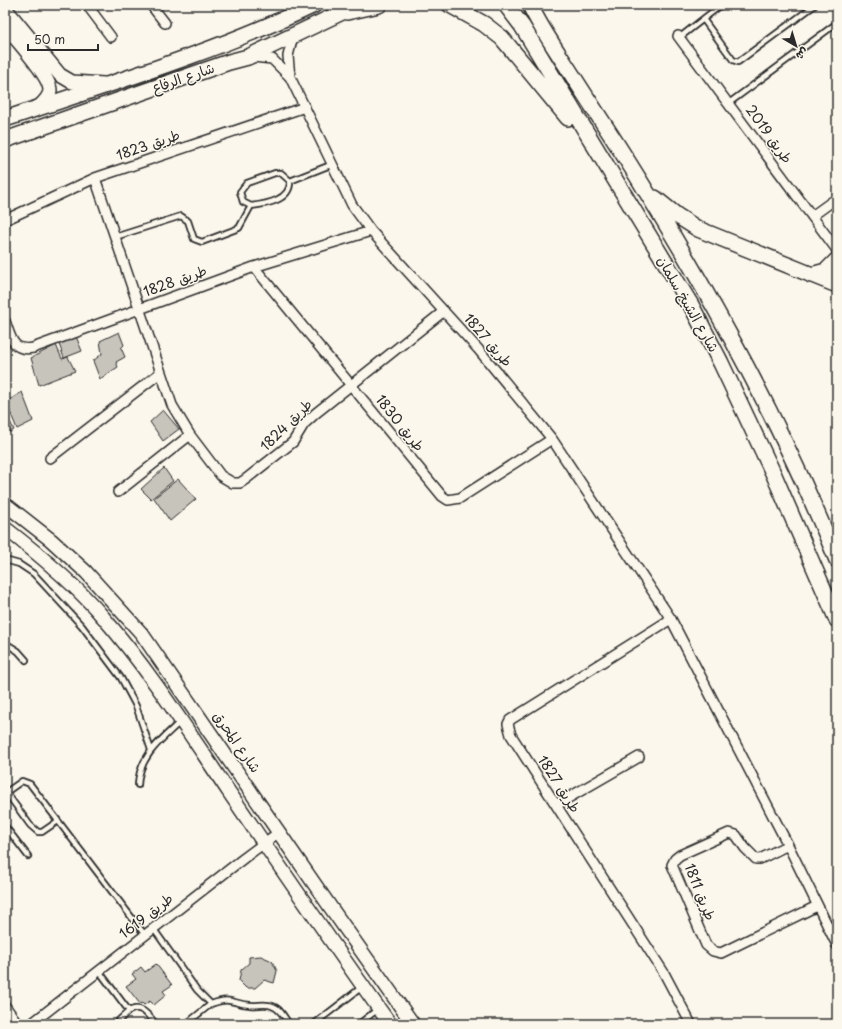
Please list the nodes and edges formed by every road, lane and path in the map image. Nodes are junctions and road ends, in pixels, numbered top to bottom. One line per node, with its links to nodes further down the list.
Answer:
1 (87, 5): 18 (street)
2 (151, 5): 15 (street)
3 (314, 5): 24 (main road, شارع الرفاع)
4 (357, 5): 13 (main road, شارع الرفاع)
5 (379, 5): 13 (main road)
6 (450, 5): 30 (main road)
7 (506, 5): 30 (main road, شارع الشيخ سلمان)
8 (530, 5): 21 (main road, شارع الشيخ سلمان)
9 (538, 5): 21 (main road)
10 (721, 5): 14 (lane)
11 (816, 5): 14 (lane)
12 (5, 8): 24 (main road)
13 (340, 13): 19 (main road, شارع الرفاع)
14 (703, 19): 20 (lane)
15 (165, 23)
16 (837, 23): 25 (lane)
17 (5, 26): 27 (main road)
18 (111, 36)
19 (293, 36): 22 (main road, شارع الرفاع); 23 (street, طريق 1827)
20 (679, 37): 25 (street, طريق 2019)
21 (557, 51): 34 (main road, شارع الشيخ سلمان)
22 (248, 57): 23 (street, طريق 1827); 29 (main road, شارع الرفاع)
23 (290, 77): 26 (street, طريق 1827)
24 (108, 84): 27 (main road, شارع الرفاع)
25 (728, 103): 37 (street, طريق 2019)
26 (305, 107): 31 (street, طريق 1827); 32 (street, طريق 1823)
27 (38, 108): 28 (main road, شارع الرفاع)
28 (5, 119)
29 (5, 140)
30 (600, 157): 62 (main road, شارع الشيخ سلمان)
31 (333, 164): 33 (lane); 39 (street, طريق 1827)
32 (95, 178): 38 (street, طريق 1823); 40 (street, طريق 1824)
33 (290, 181): 36 (lane); 36 (lane)
34 (643, 186): 44 (main road); 60 (main road, شارع الشيخ سلمان)
35 (837, 198): 37 (street)
36 (251, 206): 40 (lane)
37 (812, 216): 41 (street, طريق 2019)
38 (5, 220)
39 (371, 231): 43 (street, طريق 1828); 47 (street, طريق 1827)
40 (115, 237): 46 (street, طريق 1824)
41 (837, 250)
42 (837, 260): 44 (main road)
43 (254, 268): 46 (street, طريق 1828); 50 (street, طريق 1830)
44 (811, 275): 45 (main road)
45 (837, 285)
46 (139, 309): 48 (street, طريق 1828); 49 (street, طريق 1824)
47 (444, 311): 50 (street); 52 (street, طريق 1827)
48 (5, 321)
49 (160, 373): 51 (street, طريق 1824); 53 (street)
50 (352, 386): 51 (street, طريق 1824); 52 (street, طريق 1830)
51 (190, 435): 54 (street)
52 (552, 439): 61 (street, طريق 1827)
53 (50, 458)
54 (118, 492)
55 (5, 504): 73 (main road, شارع المحرق)
56 (5, 528): 58 (main road)
57 (5, 534): 58 (main road)
58 (27, 545): 65 (main road)
59 (5, 560): 66 (lane)
60 (837, 560)
61 (671, 619): 70 (street, طريق 1827); 75 (street, طريق 1827)
62 (837, 620)
63 (5, 643): 64 (lane)
64 (26, 660)
65 (181, 721): 66 (lane); 74 (main road)
66 (151, 750): 68 (lane)
67 (639, 757): 70 (street)
68 (138, 785)
69 (6, 793): 71 (lane); 71 (lane)
70 (556, 805): 99 (street, طريق 1827)
71 (58, 821): 79 (lane)
72 (5, 826): 76 (lane)
73 (280, 832): 74 (street, طريق 1619); 82 (main road, شارع المحرق)
74 (264, 844): 78 (street, طريق 1619); 83 (main road)
75 (788, 844): 77 (street, طريق 1827); 77 (street, طريق 1811)
76 (28, 856)
77 (817, 906): 80 (street, طريق 1827)
78 (153, 928): 79 (street, طريق 1619); 84 (lane)
79 (145, 935): 81 (street, طريق 1619)
80 (837, 946)
81 (99, 971): 87 (lane); 90 (street, طريق 1619)
82 (385, 986): 83 (main road); 98 (main road, شارع المحرق)
83 (367, 991): 86 (main road); 95 (lane)
84 (211, 1004): 93 (lane); 94 (lane)
85 (5, 1006): 89 (street)
86 (379, 1008): 96 (lane); 97 (main road)
87 (129, 1011): 88 (lane); 92 (lane)
88 (121, 1022): 91 (lane)
89 (18, 1024)
90 (31, 1024)
91 (115, 1024)
92 (156, 1024)
93 (186, 1024)
94 (289, 1024)
95 (314, 1024)
96 (359, 1024)
97 (390, 1024)
98 (413, 1024)
99 (691, 1024)

